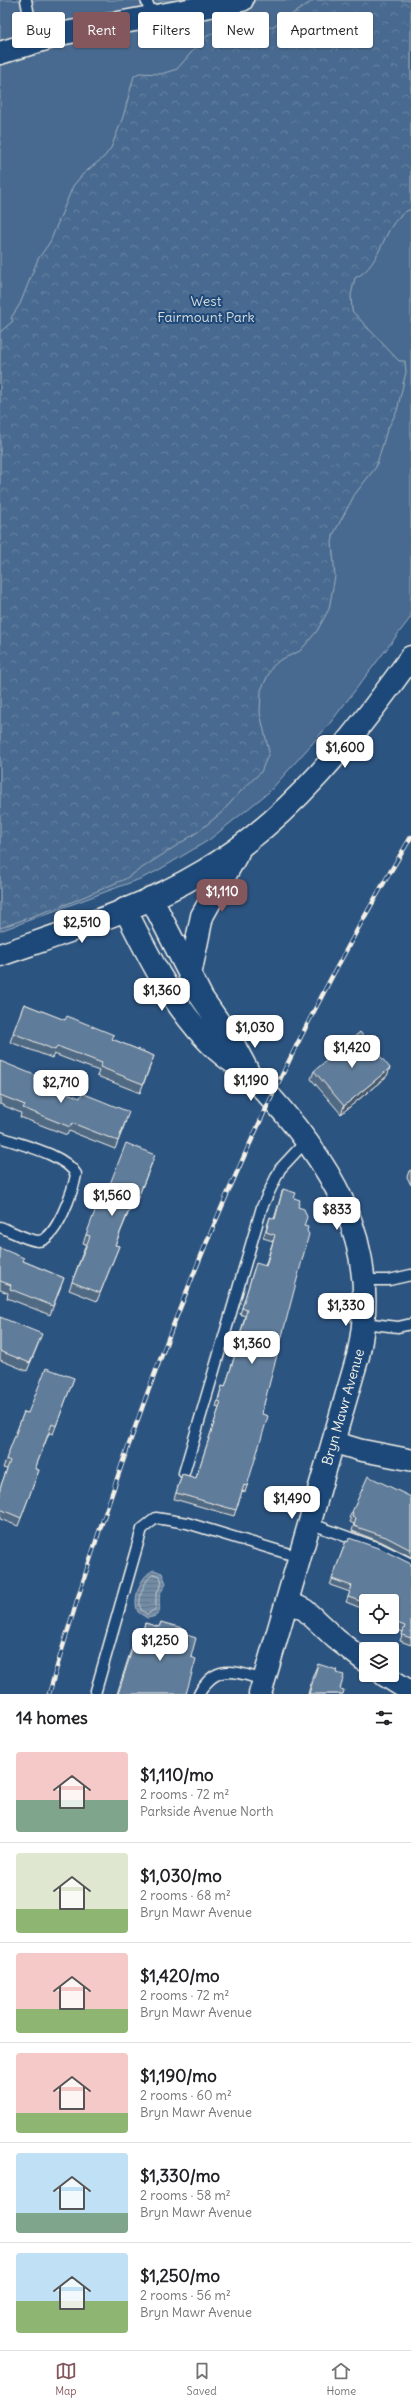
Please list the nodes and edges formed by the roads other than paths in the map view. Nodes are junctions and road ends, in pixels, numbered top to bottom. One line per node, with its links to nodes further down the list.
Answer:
1 (26, 0): 5 (lane)
2 (242, 0): 3 (street)
3 (188, 5): 4 (street)
4 (150, 8): 6 (street)
5 (28, 12)
6 (65, 32)
7 (14, 48): 8 (street)
8 (0, 53)
9 (411, 657): 10 (street)
10 (241, 846): 11 (street); 14 (street)
11 (151, 898): 12 (street); 14 (street, Bryn Mawr Avenue)
12 (125, 909): 13 (street); 15 (street, Bryn Mawr Avenue)
13 (0, 955)
14 (190, 975): 15 (street, Bryn Mawr Avenue)
15 (249, 1074): 17 (street, Bryn Mawr Avenue)
16 (0, 1137): 18 (lane)
17 (307, 1140): 20 (street, Bryn Mawr Avenue); 25 (lane)
18 (0, 1227)
19 (411, 1275): 20 (lane)
20 (363, 1280): 21 (street, Bryn Mawr Avenue)
21 (363, 1323): 22 (lane); 23 (street, Bryn Mawr Avenue)
22 (411, 1324)
23 (333, 1442): 24 (street); 26 (street, Bryn Mawr Avenue)
24 (411, 1460)
25 (184, 1473)
26 (309, 1523): 27 (street, Bryn Mawr Avenue); 28 (lane)
27 (299, 1557): 29 (street, Bryn Mawr Avenue); 34 (lane)
28 (411, 1564)
29 (287, 1601): 30 (street); 32 (street, Bryn Mawr Avenue)
30 (359, 1657)
31 (395, 1682): 33 (street)
32 (262, 1687): 35 (lane)
33 (411, 1692)
34 (95, 1694)
35 (199, 1694)

